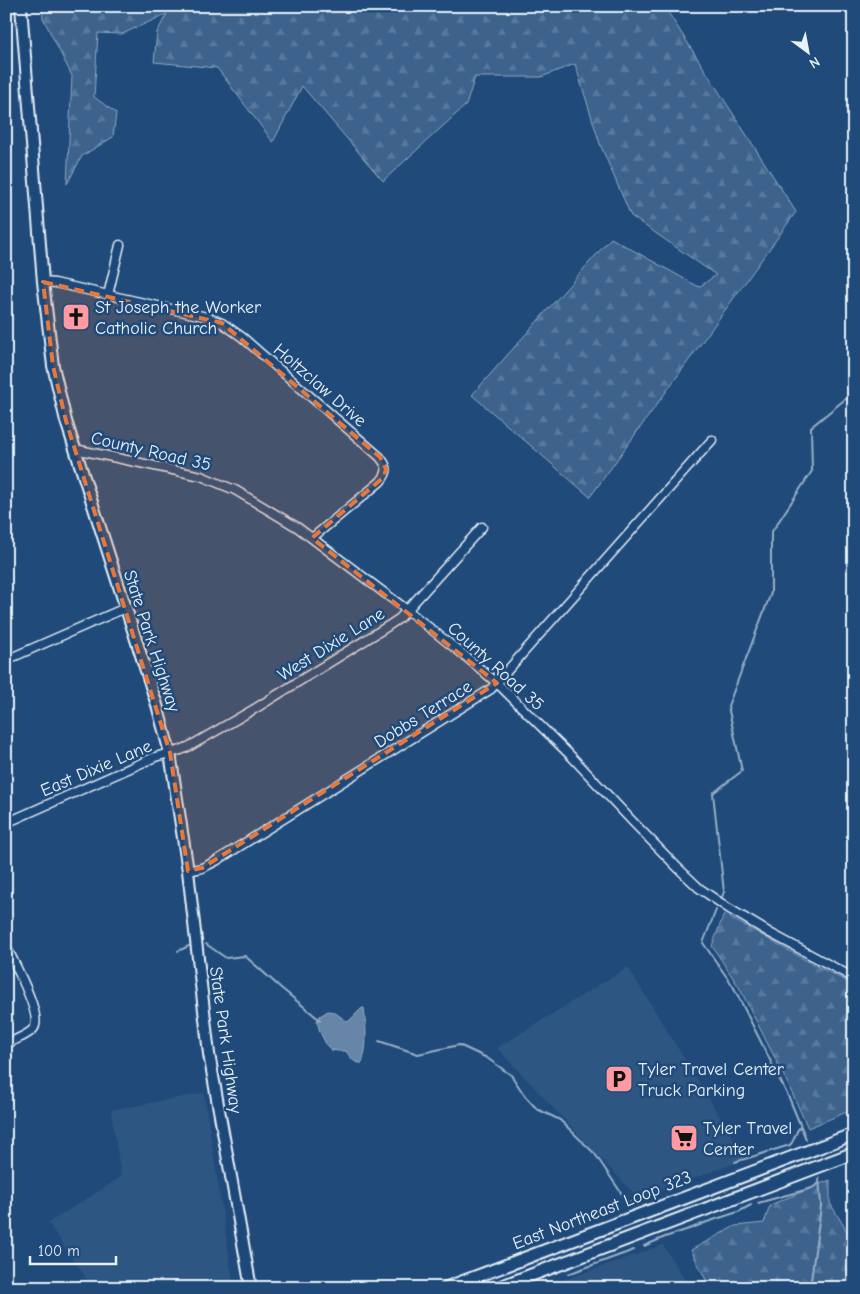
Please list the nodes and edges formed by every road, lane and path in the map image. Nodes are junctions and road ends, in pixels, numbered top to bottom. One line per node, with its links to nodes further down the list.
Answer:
1 (21, 6): 3 (main road, State Park Highway)
2 (120, 245): 4 (street)
3 (44, 282): 4 (street, Holtzclaw Drive); 6 (main road, State Park Highway)
4 (108, 295): 8 (street, Holtzclaw Drive)
5 (712, 440): 12 (street, Dobbs Terrace)
6 (75, 449): 8 (street, County Road 35); 9 (main road, State Park Highway)
7 (482, 527): 10 (street, West Dixie Lane)
8 (312, 538): 10 (street, County Road 35)
9 (125, 608): 11 (street); 13 (main road, State Park Highway)
10 (407, 610): 12 (street, County Road 35); 13 (street, West Dixie Lane)
11 (6, 660)
12 (497, 684): 15 (street, Dobbs Terrace); 17 (street, County Road 35)
13 (170, 753): 14 (street, East Dixie Lane); 15 (main road, State Park Highway)
14 (6, 823)
15 (188, 871): 25 (main road, State Park Highway)
16 (6, 946): 18 (street)
17 (854, 978)
18 (10, 1042)
19 (854, 1134): 21 (highway, East Northeast Loop 323)
20 (854, 1153): 22 (highway, East Northeast Loop 323)
21 (669, 1203): 22 (highway); 23 (highway, East Northeast Loop 323)
22 (675, 1220): 24 (highway, East Northeast Loop 323)
23 (544, 1251): 24 (highway); 26 (highway, East Northeast Loop 323)
24 (550, 1267): 27 (highway, East Northeast Loop 323)
25 (251, 1288)
26 (446, 1288)
27 (497, 1288)

